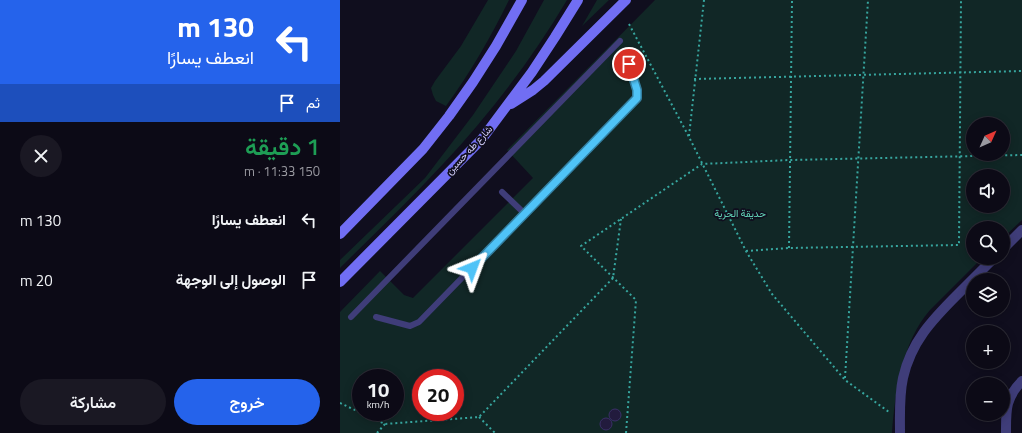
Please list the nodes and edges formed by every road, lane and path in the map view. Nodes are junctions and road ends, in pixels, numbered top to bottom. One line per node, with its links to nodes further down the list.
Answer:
1 (522, 0): 26 (main road)
2 (578, 0): 16 (main road, شارع طه حسين)
3 (626, 0): 16 (main road)
4 (704, 0): 15 (path)
5 (792, 0): 14 (path)
6 (868, 0): 13 (path)
7 (961, 0): 12 (path)
8 (629, 24): 17 (path)
9 (620, 41): 35 (lane)
10 (629, 64): 24 (lane)
11 (1022, 70): 12 (path)
12 (960, 72): 13 (path); 19 (path)
13 (863, 75): 14 (path); 20 (path)
14 (791, 77): 15 (path); 21 (path)
15 (694, 79): 17 (path)
16 (507, 106): 34 (main road, شارع طه حسين)
17 (689, 137): 22 (path)
18 (1022, 155): 19 (path)
19 (960, 156): 20 (path); 29 (path)
20 (858, 159): 21 (path); 29 (path)
21 (790, 160): 22 (path); 30 (path)
22 (702, 164): 25 (path); 31 (path)
23 (502, 192): 24 (lane)
24 (524, 214): 36 (lane)
25 (621, 219): 33 (path); 33 (path)
26 (340, 234)
27 (1020, 237): 28 (street)
28 (1010, 244)
29 (853, 247): 30 (path); 37 (path)
30 (789, 248): 31 (path)
31 (746, 251): 37 (path)
32 (987, 265): 41 (street)
33 (613, 278): 40 (path); 45 (path)
34 (340, 282)
35 (352, 317)
36 (376, 317)
37 (845, 380): 41 (path)
38 (1022, 381): 47 (street)
39 (340, 403): 42 (path)
40 (479, 417): 42 (path); 44 (path)
41 (900, 420): 46 (street)
42 (385, 424): 43 (path)
43 (377, 433)
44 (495, 433)
45 (626, 433)
46 (900, 433)
47 (1006, 433)

